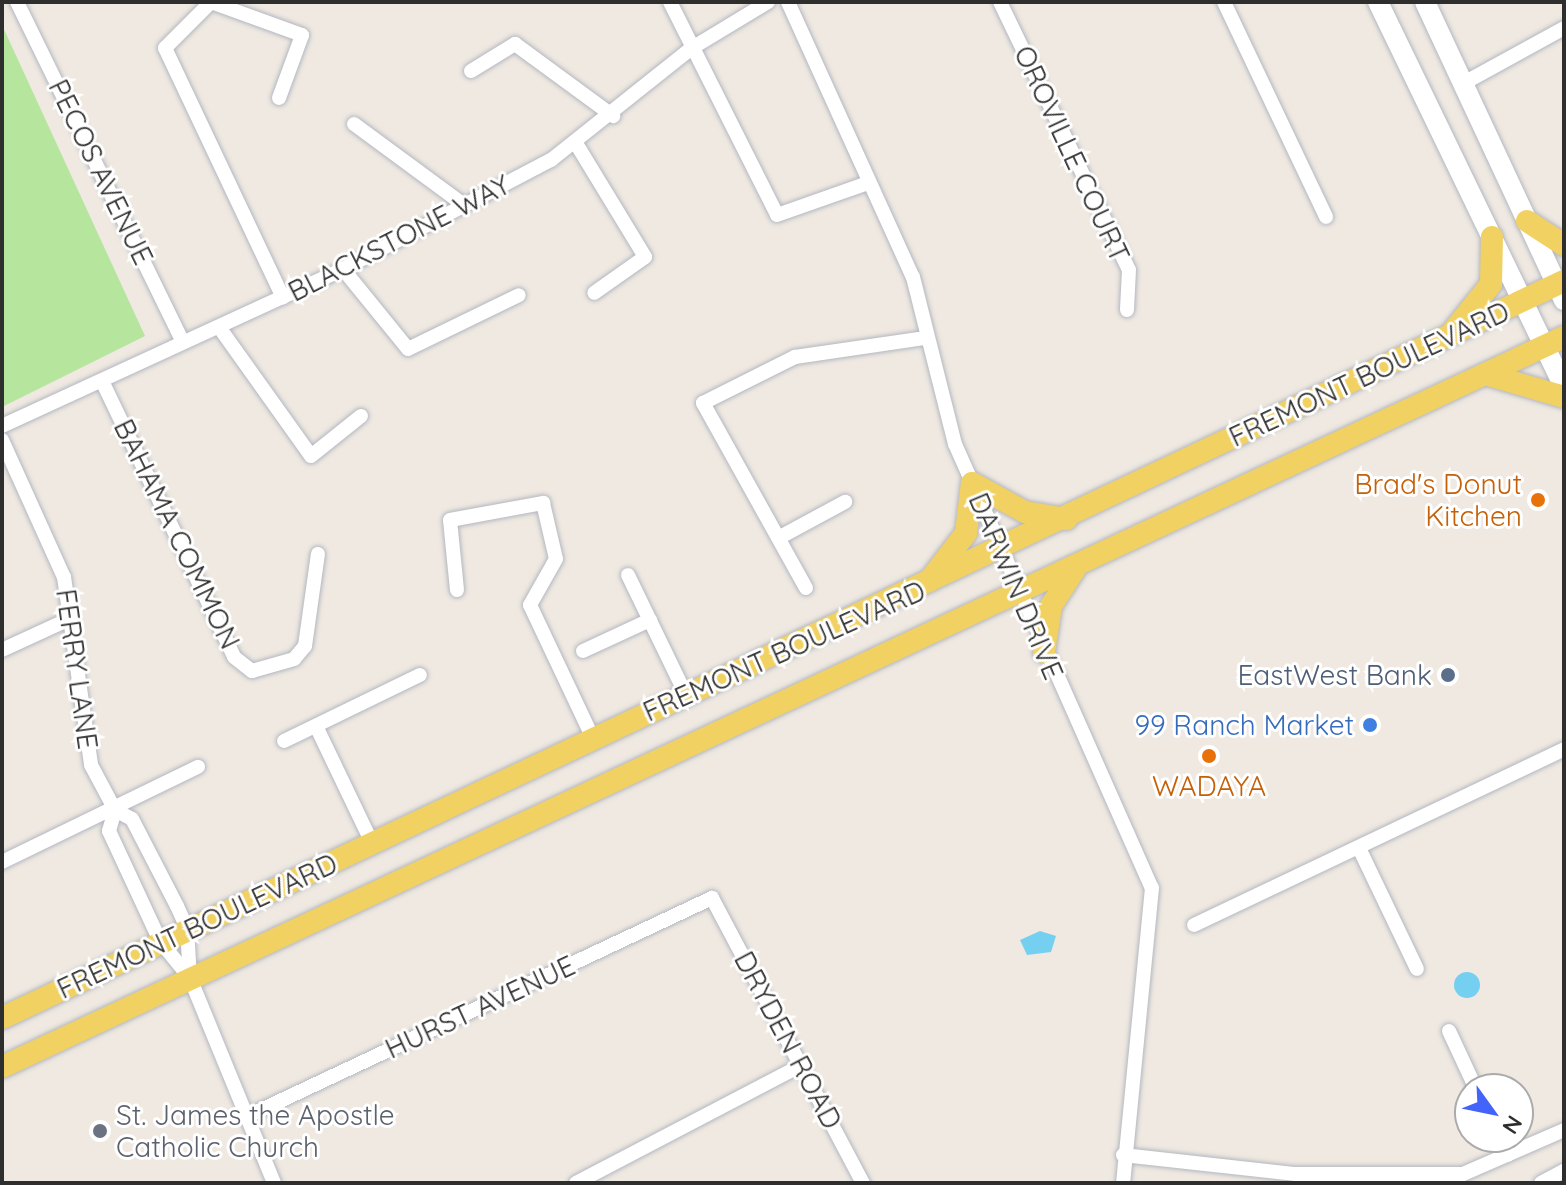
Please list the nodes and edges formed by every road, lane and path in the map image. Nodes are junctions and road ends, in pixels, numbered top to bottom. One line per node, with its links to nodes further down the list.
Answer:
1 (17, 2): 34 (street, PECOS AVENUE)
2 (670, 2): 10 (street)
3 (768, 2): 10 (street, BLACKSTONE WAY)
4 (788, 2): 17 (street, DARWIN DRIVE)
5 (1000, 2): 29 (street, OROVILLE COURT)
6 (1224, 2): 19 (street)
7 (1378, 2): 21 (main road)
8 (1425, 2): 12 (main road)
9 (1564, 28): 12 (street)
10 (692, 48): 14 (street, BLACKSTONE WAY); 17 (street)
11 (471, 71): 14 (street)
12 (1464, 83): 20 (main road)
13 (279, 98): 27 (street)
14 (613, 116): 16 (street, BLACKSTONE WAY)
15 (354, 124): 18 (street)
16 (577, 145): 18 (street, BLACKSTONE WAY); 25 (street)
17 (868, 183): 32 (street, DARWIN DRIVE)
18 (464, 205): 23 (street, BLACKSTONE WAY)
19 (1326, 217)
20 (1527, 221): 22 (main road); 24 (main road)
21 (1492, 237): 28 (main road); 31 (main road)
22 (1564, 245)
23 (343, 269): 26 (street); 27 (street, BLACKSTONE WAY)
24 (1562, 288): 28 (main road, FREMONT BOULEVARD)
25 (594, 293)
26 (519, 295)
27 (283, 298): 30 (street, BLACKSTONE WAY)
28 (1523, 302): 31 (main road, FREMONT BOULEVARD); 33 (main road)
29 (1127, 310)
30 (219, 327): 34 (street, BLACKSTONE WAY); 39 (street)
31 (1449, 336): 44 (main road, FREMONT BOULEVARD)
32 (926, 338): 42 (street, DARWIN DRIVE); 45 (street)
33 (1554, 341): 35 (main road, FREMONT BOULEVARD); 37 (main road)
34 (183, 342): 36 (street, BLACKSTONE WAY)
35 (1485, 374): 38 (main road); 48 (main road, FREMONT BOULEVARD)
36 (103, 383): 40 (street, BLACKSTONE WAY); 47 (street, BAHAMA COMMON)
37 (1564, 386)
38 (1564, 397)
39 (361, 416)
40 (2, 426)
41 (2, 440): 54 (street, FERRY LANE)
42 (972, 483): 44 (main road); 46 (street, DARWIN DRIVE); 51 (main road)
43 (845, 502): 45 (street)
44 (1066, 519): 46 (main road, FREMONT BOULEVARD)
45 (782, 536): 50 (street)
46 (1001, 553): 51 (main road, FREMONT BOULEVARD); 53 (street, DARWIN DRIVE)
47 (318, 554)
48 (1076, 567): 53 (main road, FREMONT BOULEVARD); 58 (main road)
49 (628, 575): 55 (street)
50 (806, 588)
51 (924, 588): 60 (main road, FREMONT BOULEVARD)
52 (457, 590): 62 (street)
53 (1019, 595): 58 (street, DARWIN DRIVE); 75 (main road, FREMONT BOULEVARD)
54 (69, 619): 56 (street); 66 (street, FERRY LANE)
55 (650, 620): 57 (street); 60 (street)
56 (2, 650)
57 (583, 651)
58 (1044, 652): 83 (street, DARWIN DRIVE)
59 (420, 675): 61 (street)
60 (686, 695): 62 (main road, FREMONT BOULEVARD)
61 (316, 726): 63 (street); 67 (street)
62 (593, 738): 67 (main road, FREMONT BOULEVARD)
63 (284, 741)
64 (1564, 749): 68 (street)
65 (198, 767): 66 (street)
66 (115, 810): 69 (street); 72 (street, FERRY LANE); 73 (street, FERRY LANE)
67 (372, 843): 72 (main road, FREMONT BOULEVARD)
68 (1359, 848): 71 (street); 74 (street)
69 (2, 862)
70 (712, 898): 78 (street, DRYDEN ROAD); 81 (street, HURST AVENUE)
71 (1194, 925)
72 (187, 928): 73 (main road, FREMONT BOULEVARD); 75 (street, FERRY LANE)
73 (160, 941): 75 (street, FERRY LANE); 76 (main road, FREMONT BOULEVARD)
74 (1417, 969)
75 (190, 978): 79 (main road, FREMONT BOULEVARD); 81 (street, FERRY LANE)
76 (2, 1018)
77 (1449, 1031): 80 (street)
78 (802, 1065): 87 (street); 88 (street, DRYDEN ROAD)
79 (2, 1067)
80 (1469, 1073)
81 (248, 1116): 86 (street, FERRY LANE)
82 (1564, 1130): 84 (street)
83 (1123, 1155): 84 (street); 89 (street, DARWIN DRIVE)
84 (1508, 1155)
85 (1564, 1171): 90 (street)
86 (274, 1183)
87 (576, 1183)
88 (863, 1183)
89 (1123, 1183)
90 (1541, 1183)

